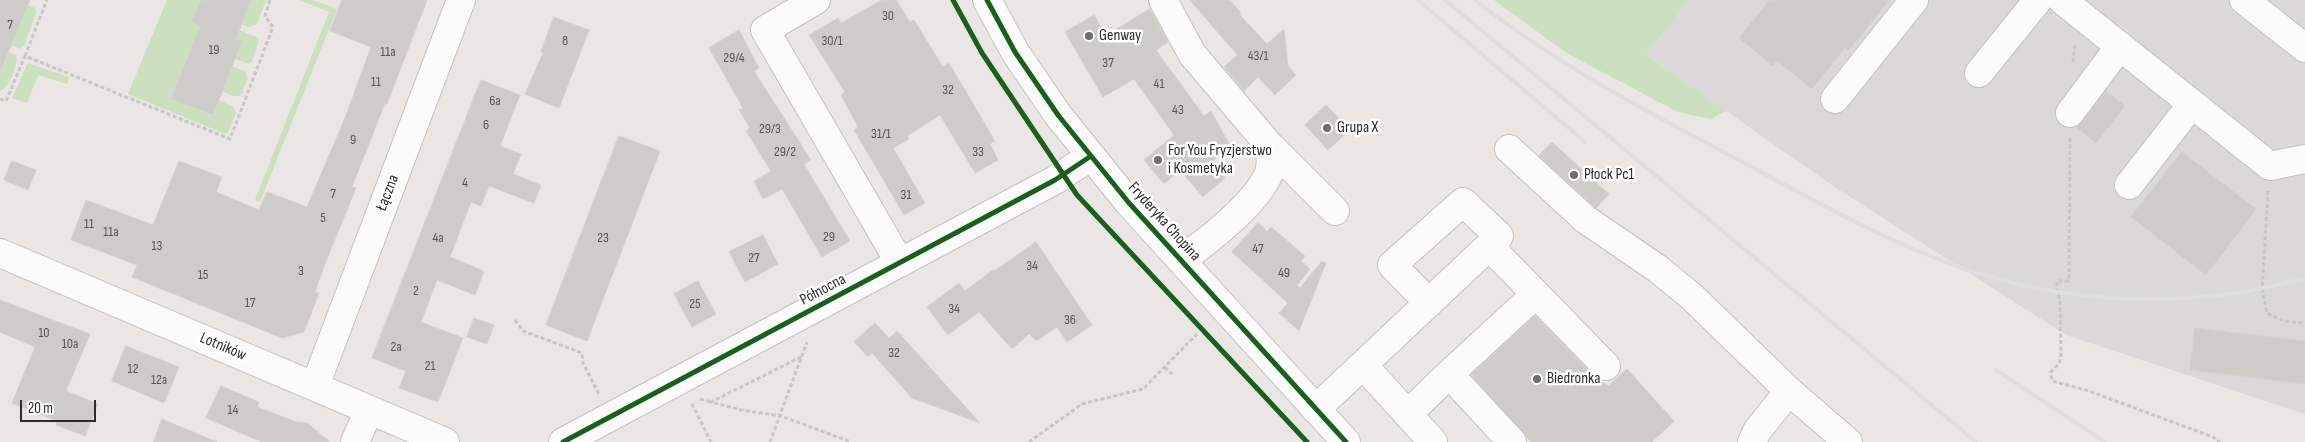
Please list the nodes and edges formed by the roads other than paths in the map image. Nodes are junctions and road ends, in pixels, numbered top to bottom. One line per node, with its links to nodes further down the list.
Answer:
1 (461, 0): 30 (street, Łączna)
2 (816, 0): 24 (street)
3 (987, 0): 17 (street, Fryderyka Chopina)
4 (1163, 0): 15 (street)
5 (1914, 0): 12 (street)
6 (2038, 0): 11 (street)
7 (2062, 0): 9 (street)
8 (2244, 0): 10 (street)
9 (2120, 46): 13 (street); 14 (street)
10 (2305, 48)
11 (1979, 73)
12 (1835, 99)
13 (2192, 104): 18 (street); 19 (street)
14 (2070, 113)
15 (1270, 146): 20 (street); 23 (street)
16 (1510, 149): 31 (street)
17 (1091, 156): 23 (street, Fryderyka Chopina); 24 (street, Północna)
18 (2305, 159)
19 (2129, 185)
20 (1335, 211)
21 (1489, 246): 25 (street); 26 (street); 26 (street)
22 (0, 253): 30 (street, Lotników)
23 (1181, 260): 32 (street, Fryderyka Chopina)
24 (900, 263): 37 (street, Północna)
25 (1536, 294): 28 (street); 29 (street)
26 (1429, 303): 27 (street)
27 (1363, 365): 32 (street); 34 (street)
28 (1606, 366)
29 (1449, 374): 34 (street); 40 (street)
30 (316, 386): 33 (street, Lotników)
31 (1789, 391): 41 (street); 42 (street)
32 (1315, 409): 38 (street, Fryderyka Chopina)
33 (369, 410): 35 (street); 36 (street, Lotników)
34 (1408, 414): 39 (street)
35 (356, 442)
36 (445, 442)
37 (564, 442)
38 (1346, 442)
39 (1433, 442)
40 (1512, 442)
41 (1752, 442)
42 (1848, 442)

